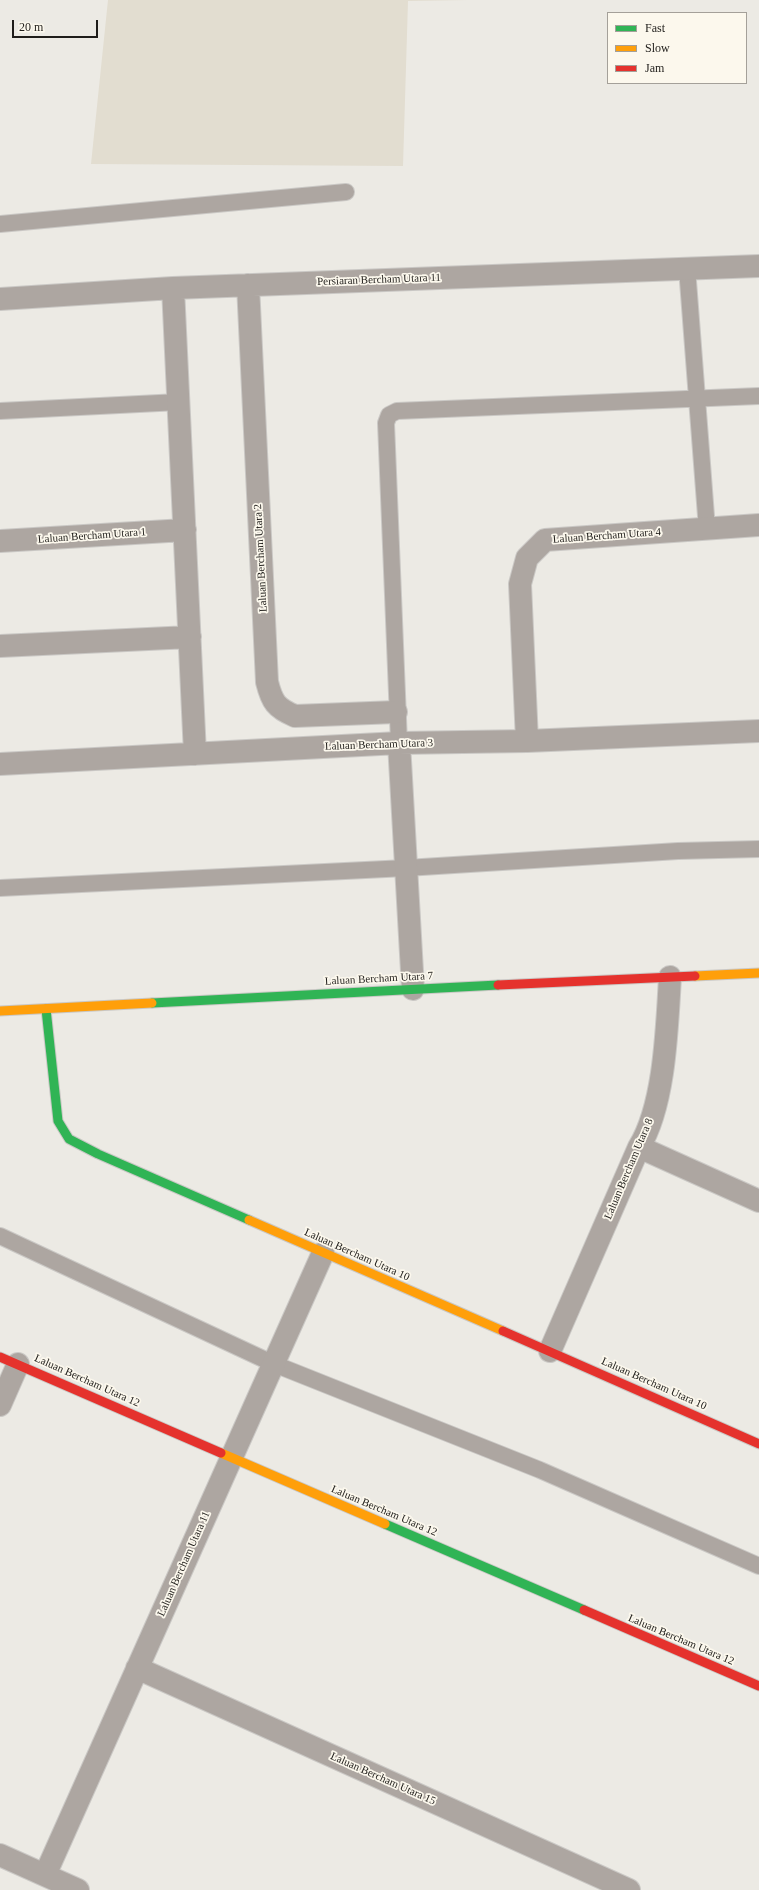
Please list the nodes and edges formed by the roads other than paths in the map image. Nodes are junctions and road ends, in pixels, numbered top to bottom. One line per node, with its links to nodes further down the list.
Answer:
1 (346, 192): 2 (lane)
2 (0, 224)
3 (759, 266): 4 (street, Persiaran Bercham Utara 11)
4 (688, 268): 5 (street, Persiaran Bercham Utara 11); 9 (lane)
5 (248, 285): 6 (street, Persiaran Bercham Utara 11); 18 (street, Laluan Bercham Utara 2)
6 (173, 288): 7 (street, Persiaran Bercham Utara 11); 10 (street)
7 (0, 298)
8 (759, 396): 9 (lane)
9 (697, 399): 13 (lane); 18 (lane)
10 (178, 402): 11 (lane); 14 (street)
11 (0, 412)
12 (759, 525): 13 (street, Laluan Bercham Utara 4)
13 (707, 529): 20 (street, Laluan Bercham Utara 4)
14 (185, 530): 15 (street, Laluan Bercham Utara 1); 16 (street)
15 (0, 542)
16 (190, 637): 17 (street); 22 (street)
17 (0, 646)
18 (396, 712): 21 (lane)
19 (759, 731): 20 (street, Laluan Bercham Utara 3)
20 (527, 741): 21 (street, Laluan Bercham Utara 3)
21 (399, 743): 22 (street, Laluan Bercham Utara 3); 25 (street)
22 (195, 754): 23 (street, Laluan Bercham Utara 3)
23 (0, 764)
24 (759, 849): 25 (lane)
25 (406, 868): 26 (lane); 29 (street)
26 (0, 888)
27 (759, 973): 28 (street, Laluan Bercham Utara 7)
28 (670, 978): 29 (street, Laluan Bercham Utara 7); 32 (street, Laluan Bercham Utara 8)
29 (413, 989): 30 (street, Laluan Bercham Utara 7)
30 (46, 1009): 31 (street, Laluan Bercham Utara 7); 35 (street, Laluan Bercham Utara 10)
31 (0, 1011)
32 (639, 1147): 33 (street); 36 (street, Laluan Bercham Utara 8)
33 (759, 1200)
34 (0, 1236): 38 (lane)
35 (323, 1253): 36 (street, Laluan Bercham Utara 10); 38 (street, Laluan Bercham Utara 11)
36 (550, 1351): 40 (street, Laluan Bercham Utara 10)
37 (9, 1360): 39 (street); 41 (street, Laluan Bercham Utara 12)
38 (274, 1364): 41 (street, Laluan Bercham Utara 11); 42 (lane)
39 (0, 1405)
40 (759, 1444)
41 (232, 1457): 43 (street, Laluan Bercham Utara 11); 44 (street, Laluan Bercham Utara 12)
42 (759, 1566)
43 (137, 1668): 46 (street, Laluan Bercham Utara 11); 48 (street, Laluan Bercham Utara 15)
44 (759, 1686)
45 (0, 1855): 46 (street)
46 (45, 1875): 47 (street)
47 (78, 1890)
48 (629, 1890)

